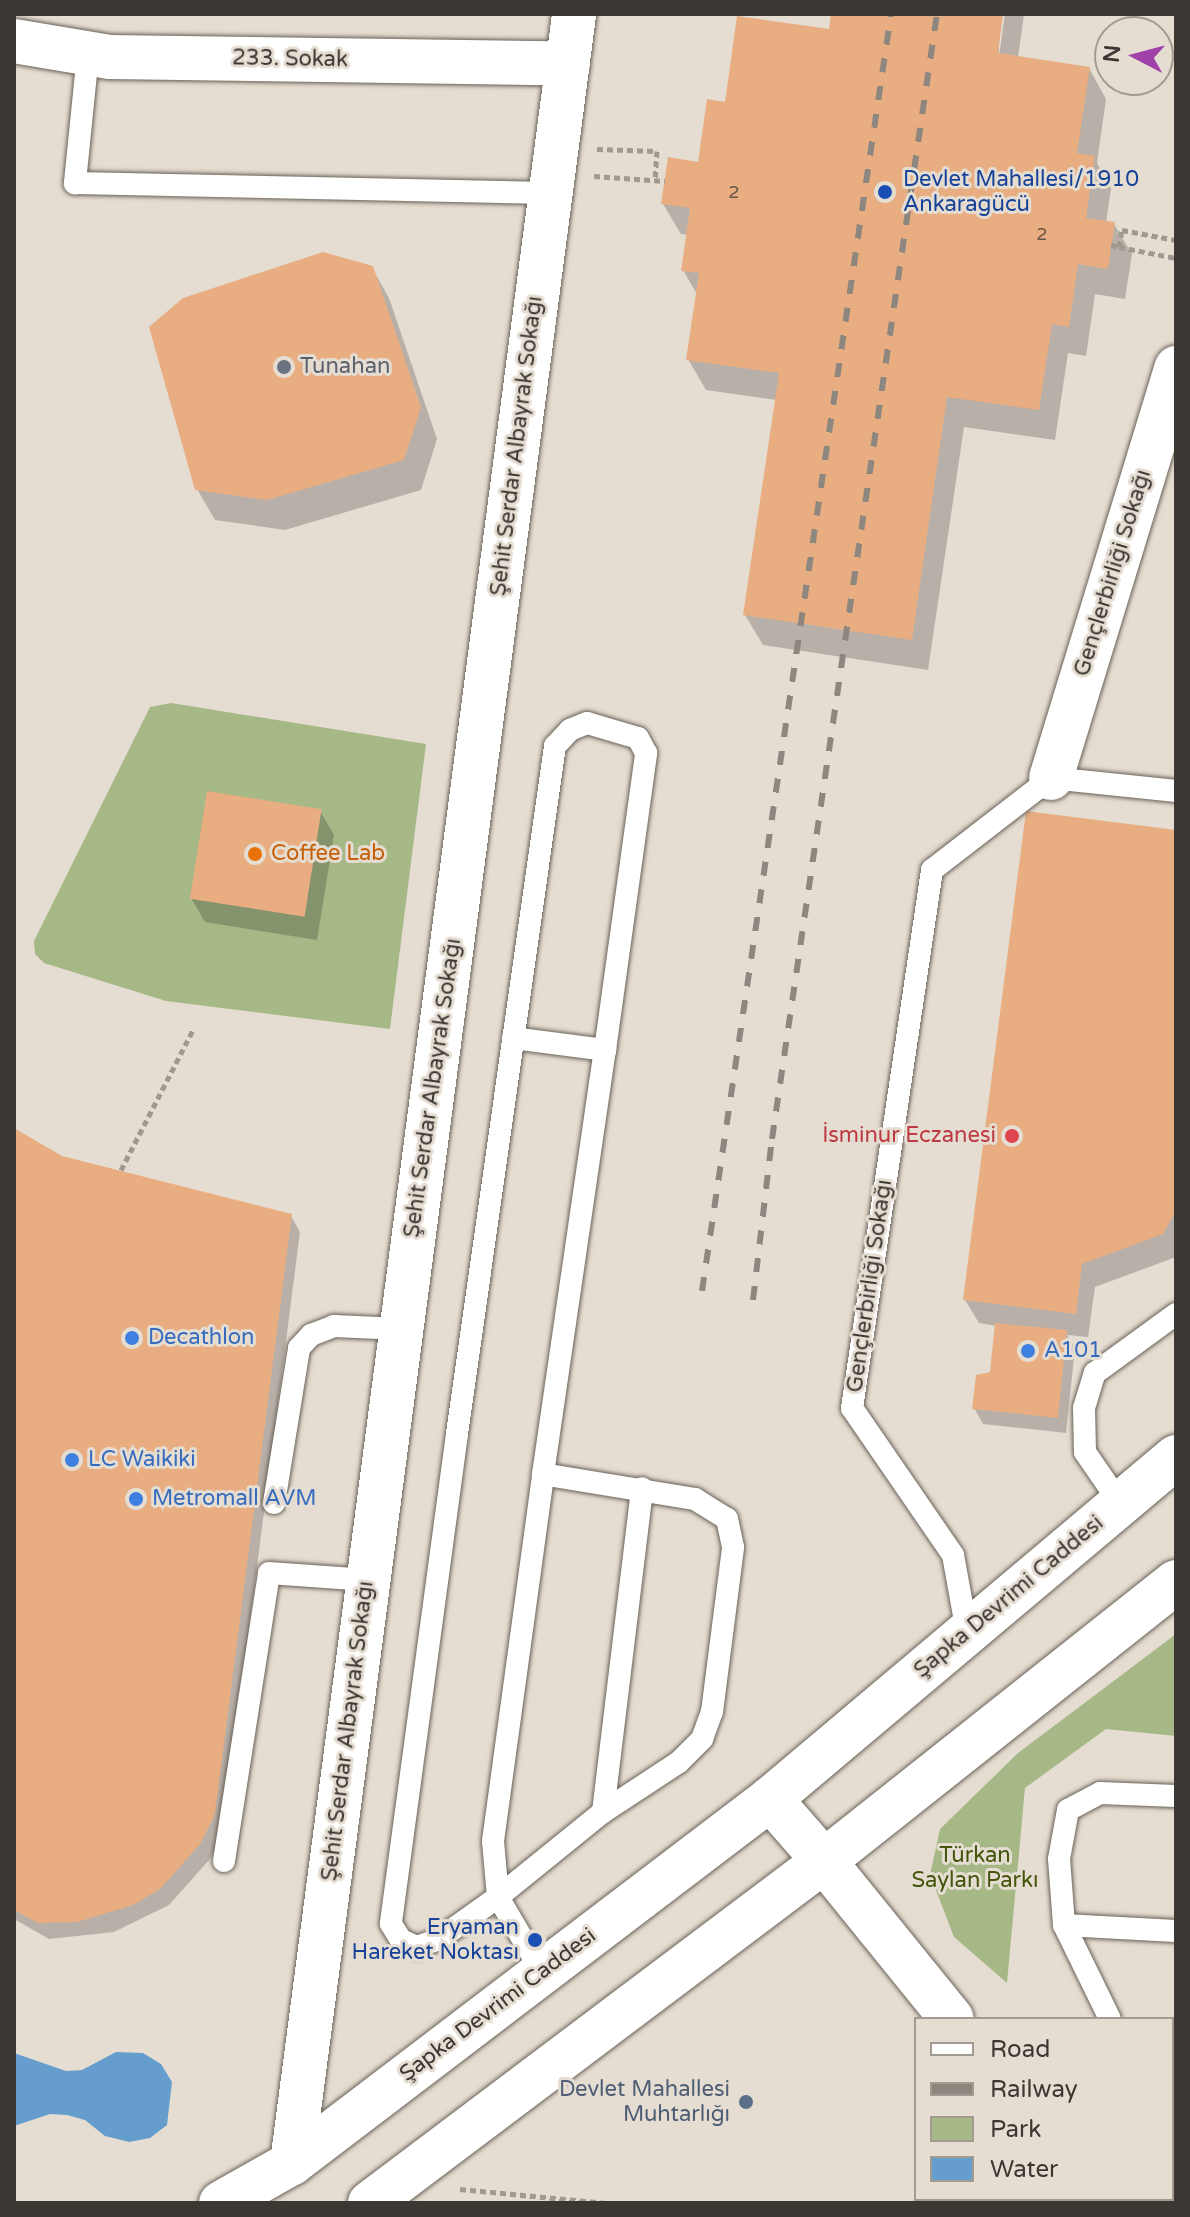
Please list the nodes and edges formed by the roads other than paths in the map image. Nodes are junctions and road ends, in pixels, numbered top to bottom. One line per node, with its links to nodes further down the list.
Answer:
1 (574, 14): 4 (street, Şehit Serdar Albayrak Sokağı)
2 (14, 41): 3 (street, 233. Sokak)
3 (88, 54): 4 (street, 233. Sokak); 5 (lane)
4 (568, 63): 5 (street, Şehit Serdar Albayrak Sokağı)
5 (550, 193): 12 (street, Şehit Serdar Albayrak Sokağı)
6 (1176, 368): 7 (street, Gençlerbirliği Sokağı)
7 (1051, 778): 8 (lane); 20 (lane, Gençlerbirliği Sokağı)
8 (1176, 791)
9 (513, 1038): 10 (lane); 10 (lane); 26 (lane)
10 (605, 1050): 14 (lane)
11 (1176, 1314): 17 (lane)
12 (401, 1329): 16 (lane); 18 (street, Şehit Serdar Albayrak Sokağı)
13 (1176, 1457): 17 (street, Şapka Devrimi Caddesi)
14 (543, 1474): 15 (lane); 26 (lane)
15 (642, 1488): 23 (lane); 23 (lane)
16 (274, 1503)
17 (1120, 1503): 20 (street, Şapka Devrimi Caddesi)
18 (368, 1580): 24 (lane); 32 (street, Şehit Serdar Albayrak Sokağı)
19 (1176, 1582): 25 (street)
20 (967, 1632): 22 (street, Şapka Devrimi Caddesi)
21 (1176, 1796): 27 (lane)
22 (770, 1799): 25 (street); 29 (street, Şapka Devrimi Caddesi)
23 (603, 1812): 26 (lane)
24 (224, 1861)
25 (824, 1861): 30 (street); 33 (street)
26 (498, 1897): 29 (lane)
27 (1064, 1925): 28 (lane); 31 (lane)
28 (1176, 1931)
29 (542, 1972): 32 (street, Şapka Devrimi Caddesi)
30 (950, 2017)
31 (1109, 2017)
32 (292, 2163): 34 (street, Şapka Devrimi Caddesi)
33 (384, 2193)
34 (221, 2203)

